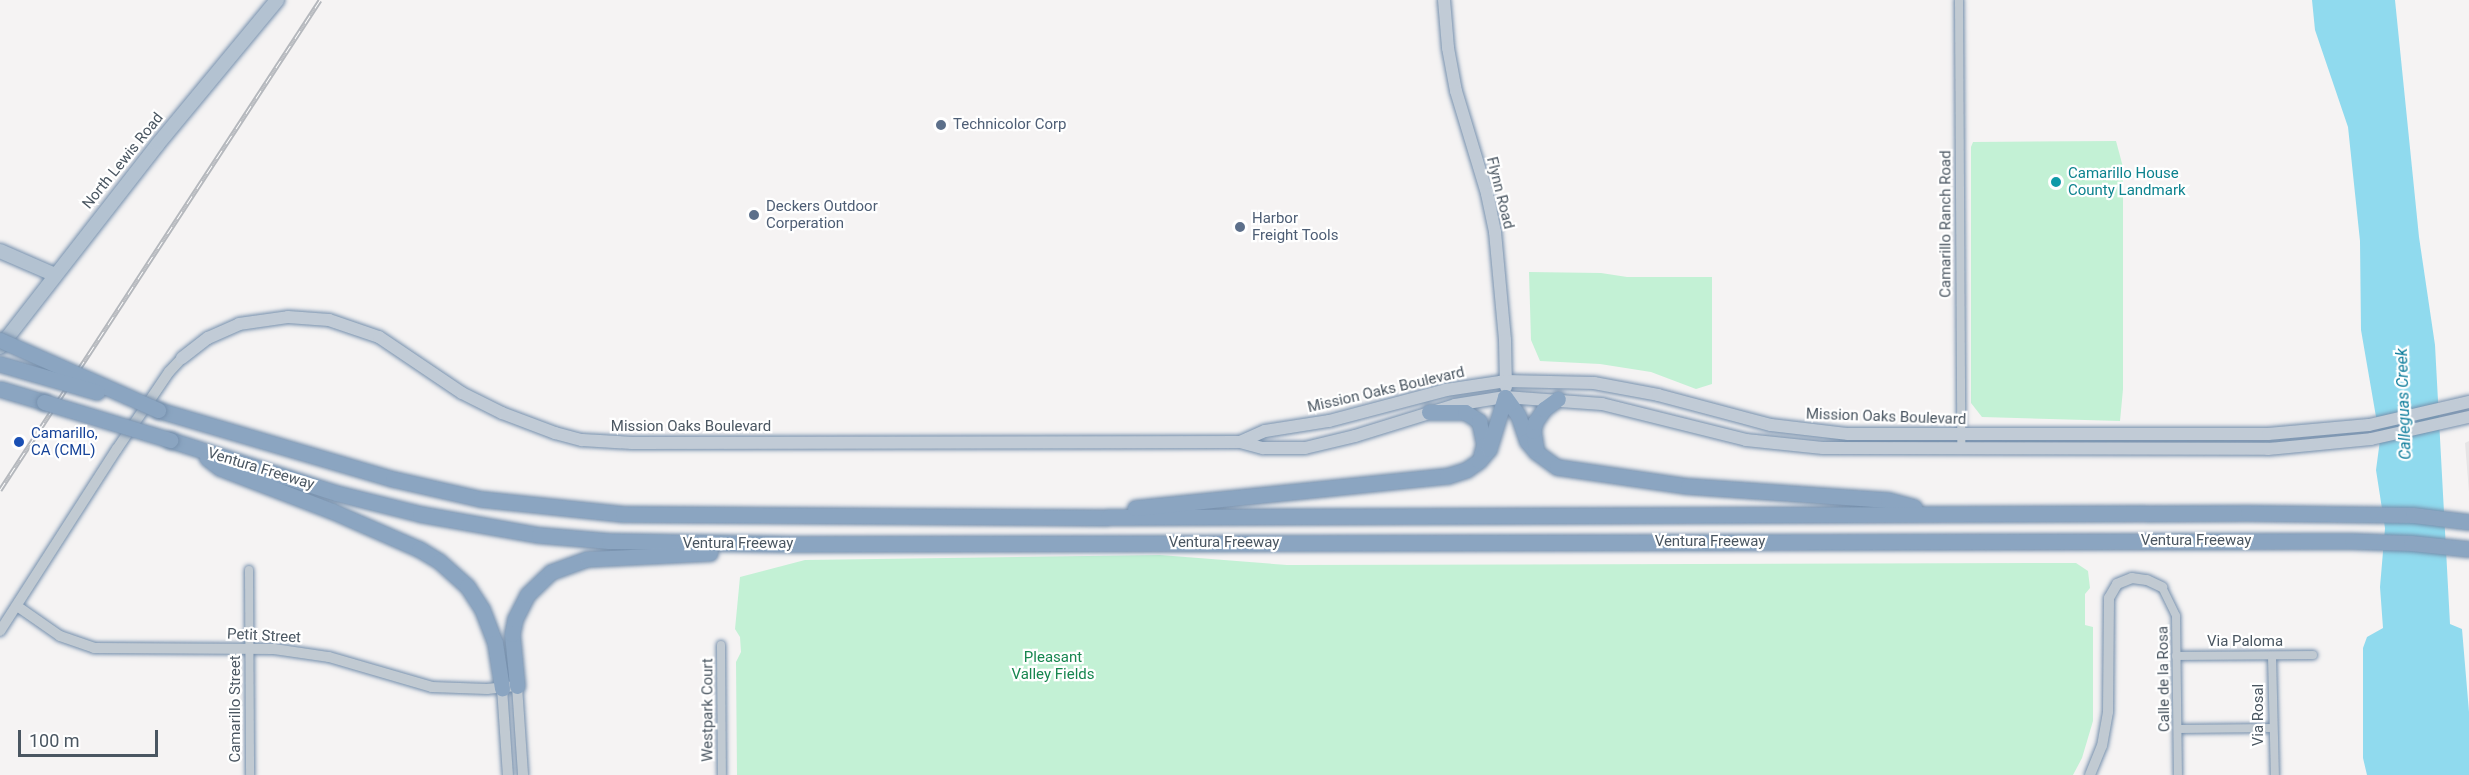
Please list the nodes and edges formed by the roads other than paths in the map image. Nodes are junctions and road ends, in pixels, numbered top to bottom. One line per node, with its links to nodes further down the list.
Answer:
1 (277, 0): 5 (main road, North Lewis Road)
2 (1444, 0): 10 (main road, Flynn Road)
3 (1959, 0): 18 (street, Camarillo Ranch Road)
4 (0, 251): 5 (main road)
5 (53, 274): 7 (main road, North Lewis Road)
6 (0, 340): 15 (highway, bridge)
7 (0, 347)
8 (182, 358): 20 (main road, Mission Oaks Boulevard); 33 (street)
9 (0, 364): 15 (highway, Ventura Freeway, bridge)
10 (1506, 381): 12 (main road, Flynn Road); 18 (main road, Mission Oaks Boulevard); 20 (main road, Mission Oaks Boulevard)
11 (0, 391): 21 (highway, Ventura Freeway, bridge)
12 (1505, 397): 13 (main road, Mission Oaks Boulevard); 16 (main road, Mission Oaks Boulevard); 24 (highway); 25 (highway)
13 (1558, 399): 22 (main road, Mission Oaks Boulevard); 24 (highway)
14 (2467, 402): 19 (main road, Mission Oaks Boulevard)
15 (158, 410): 27 (highway, Ventura Freeway)
16 (1429, 412): 20 (main road, Mission Oaks Boulevard); 25 (highway)
17 (2468, 417): 23 (main road, Mission Oaks Boulevard)
18 (1960, 434): 19 (main road, Mission Oaks Boulevard); 22 (street, Camarillo Ranch Road)
19 (2132, 436): 23 (main road)
20 (1240, 442)
21 (191, 447): 29 (highway, Ventura Freeway); 40 (highway)
22 (1960, 448): 23 (main road, Mission Oaks Boulevard)
23 (2041, 448)
24 (1536, 452): 26 (highway)
25 (1479, 461): 27 (highway)
26 (1938, 513): 27 (highway, Ventura Freeway); 28 (highway, Ventura Freeway)
27 (1054, 517)
28 (2469, 522)
29 (794, 544): 30 (highway, Ventura Freeway); 40 (highway)
30 (2468, 549)
31 (249, 570): 36 (street, Camarillo Street)
32 (2162, 587): 38 (street, Calle de la Rosa); 47 (street)
33 (17, 606): 34 (street); 36 (street, Petit Street)
34 (0, 631)
35 (721, 645): 46 (street, Westpark Court)
36 (249, 649): 40 (street, Petit Street); 43 (street, Camarillo Street)
37 (2313, 655): 39 (street, Via Paloma)
38 (2176, 656): 39 (street, Via Paloma); 42 (street, Calle de la Rosa)
39 (2272, 656): 41 (street, Via Rosal)
40 (509, 687): 44 (street); 45 (street)
41 (2273, 728): 42 (street); 49 (street, Via Rosal)
42 (2178, 729): 48 (street, Calle de la Rosa)
43 (250, 775)
44 (508, 775)
45 (523, 775)
46 (722, 775)
47 (2090, 775)
48 (2178, 775)
49 (2275, 775)

